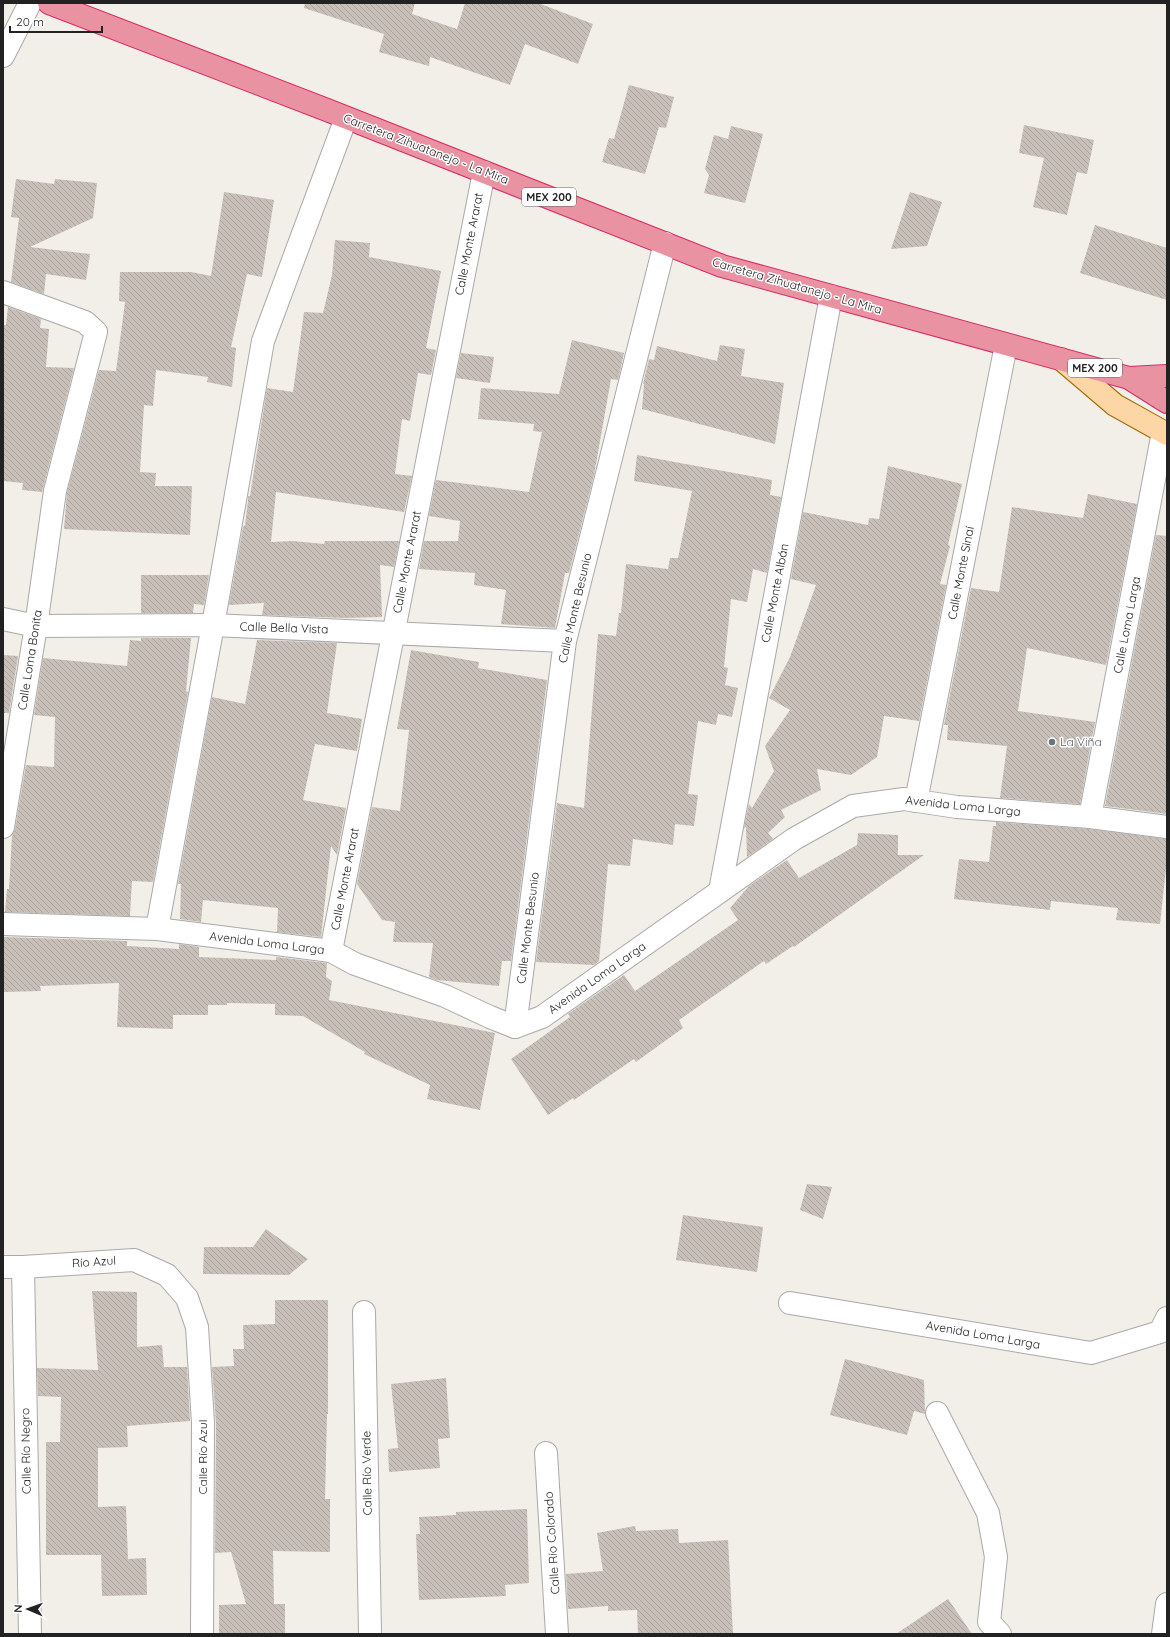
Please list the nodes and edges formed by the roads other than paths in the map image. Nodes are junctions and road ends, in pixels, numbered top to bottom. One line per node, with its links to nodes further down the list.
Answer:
1 (30, 3): 3 (street)
2 (49, 3): 4 (highway, Carretera Zihuatanejo - La Mira / MEX 200)
3 (3, 56)
4 (346, 118): 5 (highway, Carretera Zihuatanejo - La Mira / MEX 200); 16 (street)
5 (484, 172): 6 (highway, Carretera Zihuatanejo - La Mira / MEX 200); 18 (street, Calle Monte Ararat)
6 (665, 243): 8 (highway, Carretera Zihuatanejo - La Mira / MEX 200); 19 (street, Calle Monte Besunio)
7 (3, 292): 17 (street, Calle Loma Bonita)
8 (830, 296): 9 (highway, Carretera Zihuatanejo - La Mira / MEX 200); 24 (street, Calle Monte Albán)
9 (1006, 345): 10 (highway, Carretera Zihuatanejo - La Mira / MEX 200); 20 (street, Calle Monte Sinaí)
10 (1061, 359): 12 (highway, Carretera Zihuatanejo - La Mira / MEX 200); 14 (main road)
11 (1167, 376): 12 (highway, MEX 200)
12 (1129, 378): 13 (highway, MEX 200)
13 (1167, 402)
14 (1165, 433): 21 (street, Calle Loma Larga)
15 (3, 618): 17 (street, Calle Bella Vista)
16 (213, 625): 17 (street, Calle Bella Vista); 18 (street, Calle Bella Vista); 26 (street)
17 (36, 626): 23 (street, Calle Loma Bonita)
18 (393, 633): 19 (street, Calle Bella Vista); 27 (street, Calle Monte Ararat)
19 (565, 641): 28 (street, Calle Monte Besunio)
20 (916, 801): 21 (street, Avenida Loma Larga); 24 (street, Avenida Loma Larga)
21 (1090, 817): 22 (street, Avenida Loma Larga)
22 (1167, 827)
23 (3, 828)
24 (720, 891): 28 (street, Avenida Loma Larga)
25 (3, 924): 26 (street, Avenida Loma Larga)
26 (157, 929): 27 (street, Avenida Loma Larga)
27 (331, 951): 28 (street, Avenida Loma Larga)
28 (515, 1027)
29 (13, 1267): 30 (street, Río Azul); 37 (street, Calle Río Negro)
30 (177, 1286): 38 (street, Calle Río Azul)
31 (790, 1303): 33 (street, Avenida Loma Larga)
32 (364, 1312): 39 (street, Calle Río Verde)
33 (1167, 1318)
34 (937, 1413): 41 (street)
35 (546, 1453): 40 (street, Calle Río Colorado)
36 (1167, 1604): 42 (street)
37 (30, 1634)
38 (202, 1634)
39 (370, 1634)
40 (557, 1634)
41 (1000, 1634)
42 (1164, 1634)

